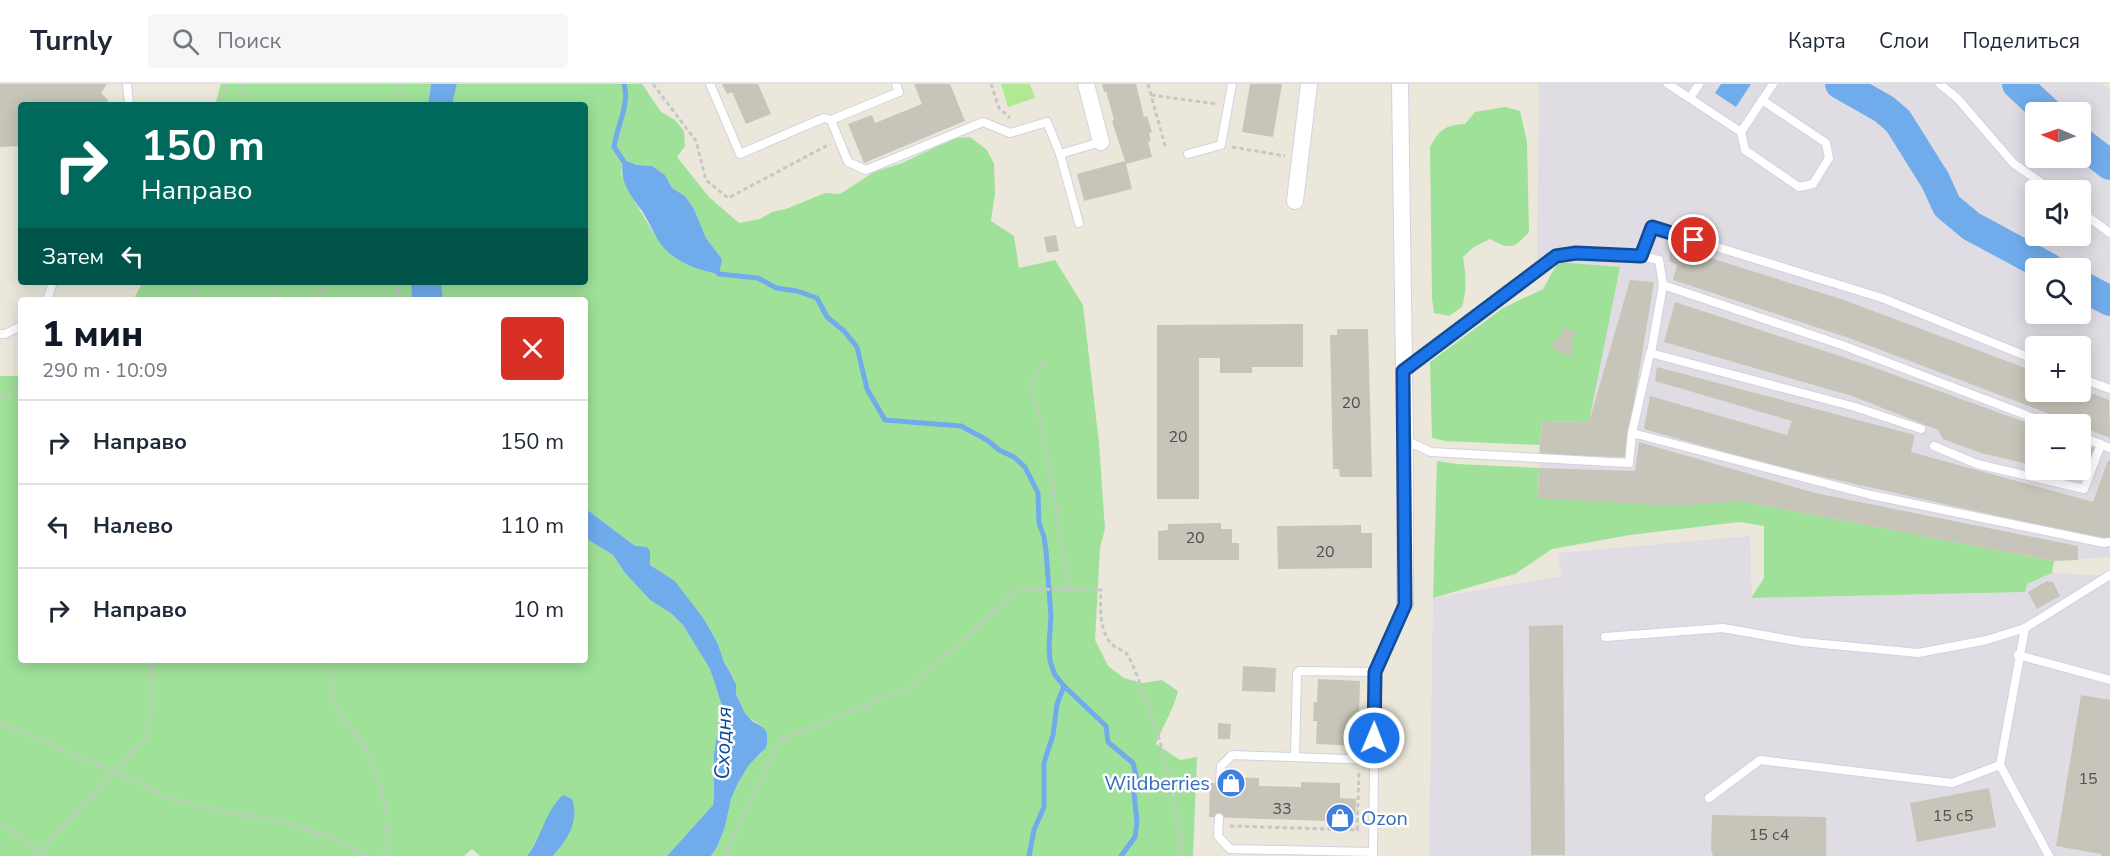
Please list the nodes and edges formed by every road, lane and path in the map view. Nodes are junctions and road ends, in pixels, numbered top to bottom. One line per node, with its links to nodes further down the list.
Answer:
1 (128, 84): 20 (lane)
2 (226, 84): 21 (path)
3 (242, 84): 22 (path)
4 (400, 84): 23 (path)
5 (710, 84): 25 (lane)
6 (896, 84): 25 (lane)
7 (991, 84): 26 (path)
8 (1086, 84): 28 (street)
9 (1148, 84): 17 (path)
10 (1232, 84): 24 (lane)
11 (1310, 84): 33 (street)
12 (1400, 84): 48 (street)
13 (1668, 84): 18 (lane)
14 (1699, 84): 18 (lane)
15 (1773, 84): 19 (lane)
16 (1940, 84): 34 (lane)
17 (1151, 96): 24 (path); 30 (path)
18 (1690, 98): 27 (lane)
19 (1762, 100): 27 (lane); 27 (lane)
20 (129, 102)
21 (221, 102)
22 (245, 102)
23 (398, 102)
24 (1228, 106): 29 (lane)
25 (831, 120): 26 (lane)
26 (1022, 130): 31 (lane)
27 (1741, 132)
28 (1101, 142): 31 (lane)
29 (1221, 145): 32 (lane); 33 (path)
30 (1166, 149)
31 (1060, 154): 37 (lane)
32 (1188, 154)
33 (1300, 158): 35 (street)
34 (2038, 180)
35 (1295, 201)
36 (2091, 219): 38 (lane)
37 (1079, 223)
38 (2110, 232)
39 (1641, 256): 41 (lane); 46 (lane); 48 (lane)
40 (330, 285): 42 (path)
41 (1664, 285): 45 (lane); 53 (lane)
42 (310, 297)
43 (18, 328): 44 (lane)
44 (0, 334)
45 (1651, 353): 54 (lane); 55 (lane)
46 (2025, 356)
47 (1043, 362): 63 (path)
48 (1403, 371): 56 (street)
49 (2091, 382): 50 (lane)
50 (2110, 390)
51 (18, 393): 52 (path)
52 (0, 396)
53 (2025, 415)
54 (1921, 429)
55 (1632, 434): 56 (lane); 61 (lane)
56 (1405, 440): 64 (street)
57 (2091, 440): 58 (lane)
58 (2101, 444): 59 (lane); 60 (lane)
59 (1934, 446)
60 (2110, 448)
61 (2110, 542)
62 (2110, 575): 65 (lane)
63 (1071, 590): 86 (path); 87 (path)
64 (1405, 605): 70 (lane)
65 (2025, 628): 66 (lane); 67 (lane)
66 (1605, 637)
67 (2018, 655): 71 (lane); 75 (lane)
68 (151, 663): 76 (path)
69 (331, 663): 85 (path)
70 (1375, 672): 73 (lane); 74 (lane)
71 (2110, 680)
72 (0, 723): 76 (path)
73 (1295, 757): 74 (lane); 77 (lane)
74 (1374, 760): 81 (lane)
75 (2000, 765): 78 (lane); 88 (lane)
76 (114, 771): 83 (path); 84 (path)
77 (1220, 783)
78 (1709, 798)
79 (1218, 821): 81 (path); 82 (lane)
80 (0, 825): 83 (path)
81 (1372, 831): 82 (lane)
82 (1372, 854)
83 (37, 855)
84 (368, 856)
85 (382, 856)
86 (724, 856)
87 (1183, 856)
88 (2049, 856)

